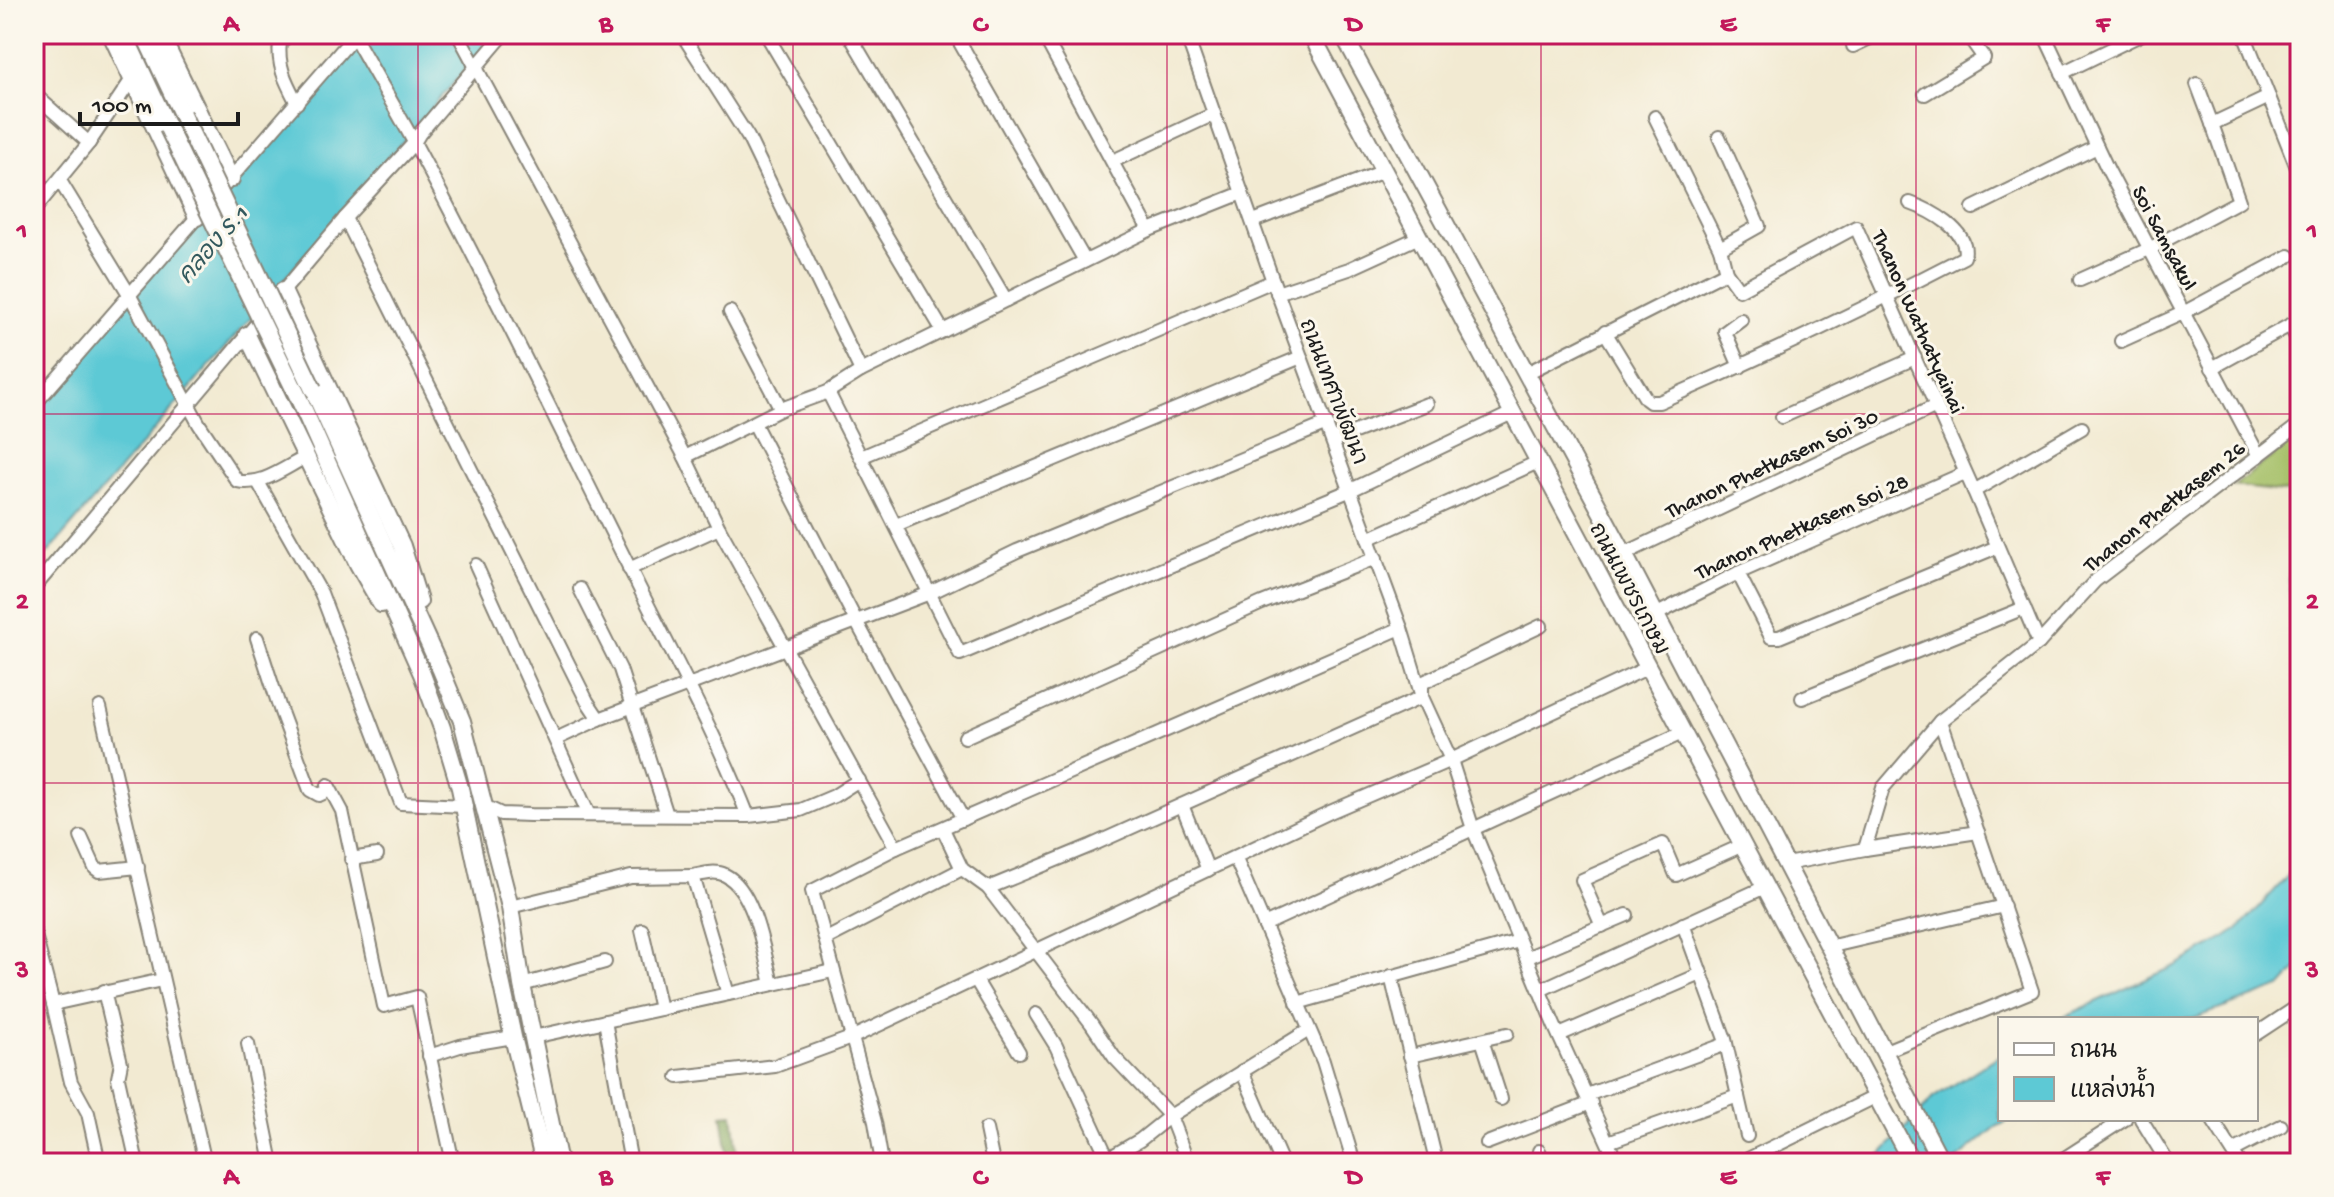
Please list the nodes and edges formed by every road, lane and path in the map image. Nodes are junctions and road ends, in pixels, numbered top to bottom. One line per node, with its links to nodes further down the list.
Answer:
1 (111, 34): 27 (main road)
2 (124, 34): 125 (main road, bridge)
3 (144, 34): 124 (main road, bridge)
4 (160, 34): 43 (main road)
5 (290, 34): 32 (street)
6 (458, 34): 23 (street)
7 (504, 34): 23 (street)
8 (682, 34): 79 (street)
9 (766, 34): 70 (street)
10 (849, 34): 65 (street)
11 (955, 34): 57 (street)
12 (1043, 34): 40 (street)
13 (1186, 34): 33 (street, ถนนเทศาพัฒนา)
14 (1311, 34): 26 (main road, ถนนเพชรเกษม)
15 (1343, 34): 24 (main road, ถนนเพชรเกษม)
16 (1878, 34): 22 (street)
17 (1967, 34): 30 (street)
18 (2044, 34): 25 (street, Soi Samsakul)
19 (2142, 34): 25 (street)
20 (2244, 34): 31 (street)
21 (354, 35): 32 (street); 38 (street)
22 (1853, 46)
23 (474, 63): 38 (street); 96 (street)
24 (1360, 65): 26 (main road); 62 (main road, ถนนเพชรเกษม)
25 (2062, 73): 39 (street, Soi Samsakul)
26 (1334, 78): 41 (main road, ถนนเพชรเกษม)
27 (132, 79): 37 (street); 49 (main road)
28 (2197, 84): 35 (street)
29 (34, 94): 37 (street)
30 (1925, 94)
31 (2269, 97): 35 (street); 42 (street)
32 (297, 103): 43 (street)
33 (1214, 114): 40 (street); 45 (street, ถนนเทศาพัฒนา)
34 (1655, 117): 54 (street)
35 (2212, 124): 55 (street)
36 (1719, 137): 54 (street)
37 (89, 143): 44 (street)
38 (414, 143): 50 (street); 110 (street)
39 (2097, 147): 47 (street); 55 (street, Soi Samsakul)
40 (1113, 161): 52 (street)
41 (1384, 171): 51 (street); 53 (main road, ถนนเพชรเกษม)
42 (2300, 175)
43 (231, 179): 49 (street)
44 (60, 181): 48 (street); 63 (street)
45 (1242, 193): 51 (street, ถนนเทศาพัฒนา); 52 (street)
46 (1910, 203): 64 (street)
47 (1973, 208)
48 (34, 210)
49 (197, 217): 63 (street)
50 (345, 218): 61 (street); 133 (street)
51 (1253, 221): 60 (street, ถนนเทศาพัฒนา)
52 (1149, 230): 57 (street)
53 (1419, 237): 60 (street); 66 (main road, ถนนเพชรเกษม)
54 (1720, 248): 58 (street)
55 (2149, 249): 59 (street); 68 (street, Soi Samsakul)
56 (2289, 256): 68 (street)
57 (1085, 261): 65 (street)
58 (1726, 272): 64 (street, Thanon Wathatyainai); 71 (street)
59 (2080, 280)
60 (1275, 287): 75 (street, ถนนเทศาพัฒนา); 97 (street)
61 (283, 291): 72 (street); 124 (main road)
62 (1482, 293): 66 (main road); 80 (main road, ถนนเพชรเกษม)
63 (129, 294): 83 (street); 84 (street)
64 (1888, 296): 76 (street, Thanon Wathatyainai); 77 (street)
65 (1006, 300): 70 (street)
66 (1456, 306): 87 (main road, ถนนเพชรเกษม)
67 (730, 312): 86 (street)
68 (2183, 313): 73 (street); 78 (street, Soi Samsakul)
69 (1741, 320): 77 (street)
70 (943, 331): 79 (street)
71 (1605, 332): 77 (street); 80 (street)
72 (247, 335): 84 (street); 95 (main road)
73 (2121, 341)
74 (2300, 345): 78 (street)
75 (1301, 357): 90 (street, ถนนเทศาพัฒนา); 103 (street)
76 (1915, 358): 85 (street, Thanon Wathatyainai); 88 (street)
77 (1740, 367)
78 (2212, 368): 94 (street, Soi Samsakul)
79 (861, 371): 81 (street)
80 (1525, 374): 107 (main road, ถนนเพชรเกษม)
81 (828, 392): 86 (street); 97 (street)
82 (1427, 404): 93 (street)
83 (34, 405)
84 (189, 405): 100 (street); 112 (street)
85 (1936, 406): 99 (street, Thanon Wathatyainai); 107 (street, Thanon Phetkasem Soi 30)
86 (781, 409): 89 (street)
87 (1512, 413): 98 (main road, ถนนเพชรเกษม); 101 (street)
88 (1782, 417)
89 (754, 423): 96 (street); 117 (street)
90 (1327, 424): 93 (street, ถนนเทศาพัฒนา); 114 (street)
91 (2300, 424): 94 (street, Thanon Phetkasem 26)
92 (2082, 428): 102 (street)
93 (1334, 440): 101 (street, ถนนเทศาพัฒนา)
94 (2259, 456): 121 (street, Thanon Phetkasem 26)
95 (306, 457): 100 (street); 125 (main road)
96 (685, 457): 104 (street)
97 (861, 457): 103 (street)
98 (1538, 462): 105 (street); 123 (main road, ถนนเพชรเกษม)
99 (1965, 473): 102 (street, Thanon Wathatyainai); 111 (street, Thanon Phetkasem Soi 28)
100 (258, 482): 143 (street)
101 (1351, 490): 105 (street, ถนนเทศาพัฒนา); 114 (street)
102 (1974, 491): 106 (street, Thanon Wathatyainai)
103 (896, 525): 114 (street)
104 (719, 528): 110 (street); 122 (street)
105 (1368, 539): 108 (street, ถนนเทศาพัฒนา)
106 (1997, 547): 111 (street); 115 (street, Thanon Wathatyainai)
107 (1624, 554): 116 (main road, ถนนเพชรเกษม)
108 (1376, 558): 119 (street, ถนนเทศาพัฒนา); 136 (street)
109 (476, 565): 137 (street)
110 (629, 569): 126 (street)
111 (1738, 573): 116 (street, Thanon Phetkasem Soi 28)
112 (34, 588)
113 (580, 589): 131 (street)
114 (930, 593): 117 (street)
115 (2024, 608): 121 (street, Thanon Wathatyainai); 128 (street)
116 (1655, 615): 129 (main road, ถนนเพชรเกษม)
117 (855, 619): 122 (street); 148 (street)
118 (1541, 626): 127 (street)
119 (1401, 628): 127 (street, ถนนเทศาพัฒนา); 148 (street)
120 (257, 638): 158 (street)
121 (2039, 643): 134 (street, Thanon Phetkasem 26)
122 (788, 648): 126 (street); 141 (street)
123 (1649, 667): 132 (main road, ถนนเพชรเกษม); 140 (street)
124 (441, 670): 144 (main road)
125 (422, 674): 143 (main road)
126 (691, 686): 131 (street); 147 (street)
127 (1422, 697): 140 (street, ถนนเทศาพัฒนา); 142 (street)
128 (1802, 698)
129 (1701, 701): 132 (main road); 138 (main road, ถนนเพชรเกษม)
130 (100, 707): 160 (street)
131 (634, 707): 133 (street); 146 (street)
132 (1672, 714): 135 (main road, ถนนเพชรเกษม)
133 (599, 719): 137 (street)
134 (1940, 721): 151 (street); 155 (street, Thanon Phetkasem 26)
135 (1682, 733): 139 (main road, ถนนเพชรเกษม); 150 (street)
136 (965, 737)
137 (556, 739): 145 (street)
138 (1723, 743): 139 (main road); 159 (main road, ถนนเพชรเกษม)
139 (1695, 756): 153 (main road, ถนนเพชรเกษม)
140 (1451, 760): 150 (street, ถนนเทศาพัฒนา); 157 (street)
141 (859, 780): 147 (street); 154 (street)
142 (1182, 805): 162 (street); 165 (street)
143 (464, 806): 200 (main road)
144 (484, 806): 145 (street); 167 (main road)
145 (589, 815): 146 (street)
146 (667, 815): 147 (street)
147 (748, 816)
148 (963, 819): 149 (street)
149 (943, 829): 154 (street); 161 (street)
150 (1473, 829): 170 (street); 175 (street, ถนนเทศาพัฒนา)
151 (1978, 832): 155 (street); 166 (street)
152 (81, 837): 160 (street)
153 (1743, 845): 164 (main road, ถนนเพชรเกษม); 171 (street)
154 (896, 848): 174 (street)
155 (1865, 849): 159 (street)
156 (377, 855): 158 (street)
157 (1235, 857): 162 (street); 170 (street)
158 (351, 859): 208 (street)
159 (1786, 864): 176 (main road, ถนนเพชรเกษม)
160 (138, 867): 183 (street)
161 (962, 869): 165 (street); 174 (street)
162 (1208, 870): 177 (street)
163 (693, 876): 167 (street); 185 (street); 189 (street)
164 (1765, 887): 169 (street); 215 (main road, ถนนเพชรเกษม)
165 (988, 888): 177 (street)
166 (2004, 906): 176 (street); 207 (street)
167 (510, 907): 186 (main road)
168 (1627, 915): 171 (street)
169 (1683, 924): 181 (street); 187 (street)
170 (1264, 925): 190 (street)
171 (1602, 926): 178 (street)
172 (642, 930): 193 (street)
173 (34, 931): 191 (street)
174 (826, 939): 180 (street)
175 (1519, 941): 178 (street, ถนนเทศาพัฒนา); 182 (street)
176 (1828, 947): 207 (main road, ถนนเพชรเกษม)
177 (1034, 952): 184 (street); 216 (street)
178 (1526, 958): 187 (street, ถนนเทศาพัฒนา)
179 (605, 962): 186 (street)
180 (833, 971): 185 (street); 202 (street)
181 (1701, 974): 199 (street); 205 (street)
182 (1391, 976): 190 (street); 209 (street)
183 (162, 980): 188 (street); 229 (street)
184 (976, 980): 202 (street); 206 (street)
185 (772, 984): 189 (street)
186 (522, 985): 201 (main road)
187 (1540, 990): 199 (street, ถนนเทศาพัฒนา)
188 (104, 991): 191 (street); 228 (street)
189 (728, 994): 193 (street)
190 (1297, 1003): 196 (street)
191 (53, 1004): 227 (street)
192 (2300, 1005): 197 (street)
193 (660, 1009): 195 (street)
194 (1036, 1014): 237 (street)
195 (605, 1021): 201 (street); 234 (street)
196 (1309, 1030): 210 (street); 240 (street)
197 (2258, 1033)
198 (1507, 1034): 203 (street)
199 (1559, 1035): 214 (street, ถนนเทศาพัฒนา)
200 (513, 1037): 208 (street); 232 (main road)
201 (533, 1037): 233 (main road)
202 (851, 1038): 211 (street); 235 (street)
203 (1482, 1040): 209 (street); 213 (street)
204 (248, 1044): 230 (street)
205 (1726, 1044): 212 (street); 214 (street)
206 (1019, 1052)
207 (1883, 1052): 244 (main road, ถนนเพชรเกษม)
208 (429, 1056): 231 (street)
209 (1410, 1056): 225 (street)
210 (1242, 1071): 216 (street); 239 (street)
211 (678, 1077)
212 (1738, 1096): 222 (street); 223 (street)
213 (1501, 1099)
214 (1589, 1099): 223 (street, ถนนเทศาพัฒนา); 224 (street)
215 (1879, 1100): 242 (street); 243 (main road, ถนนเพชรเกษม)
216 (1170, 1116): 237 (street); 238 (street)
217 (2122, 1121): 245 (street)
218 (2142, 1121): 246 (street)
219 (2213, 1121): 226 (street)
220 (2281, 1126): 226 (street)
221 (986, 1129): 236 (street)
222 (1747, 1136)
223 (1608, 1142): 241 (street, ถนนเทศาพัฒนา)
224 (1487, 1143)
225 (1435, 1157)
226 (2237, 1157)
227 (99, 1163)
228 (137, 1163)
229 (205, 1163)
230 (272, 1163)
231 (453, 1163)
232 (544, 1163)
233 (559, 1163)
234 (631, 1163)
235 (882, 1163)
236 (993, 1163)
237 (1111, 1163)
238 (1188, 1163)
239 (1282, 1163)
240 (1354, 1163)
241 (1617, 1163)
242 (1740, 1163)
243 (1912, 1163)
244 (1942, 1163)
245 (2057, 1163)
246 (2168, 1163)

